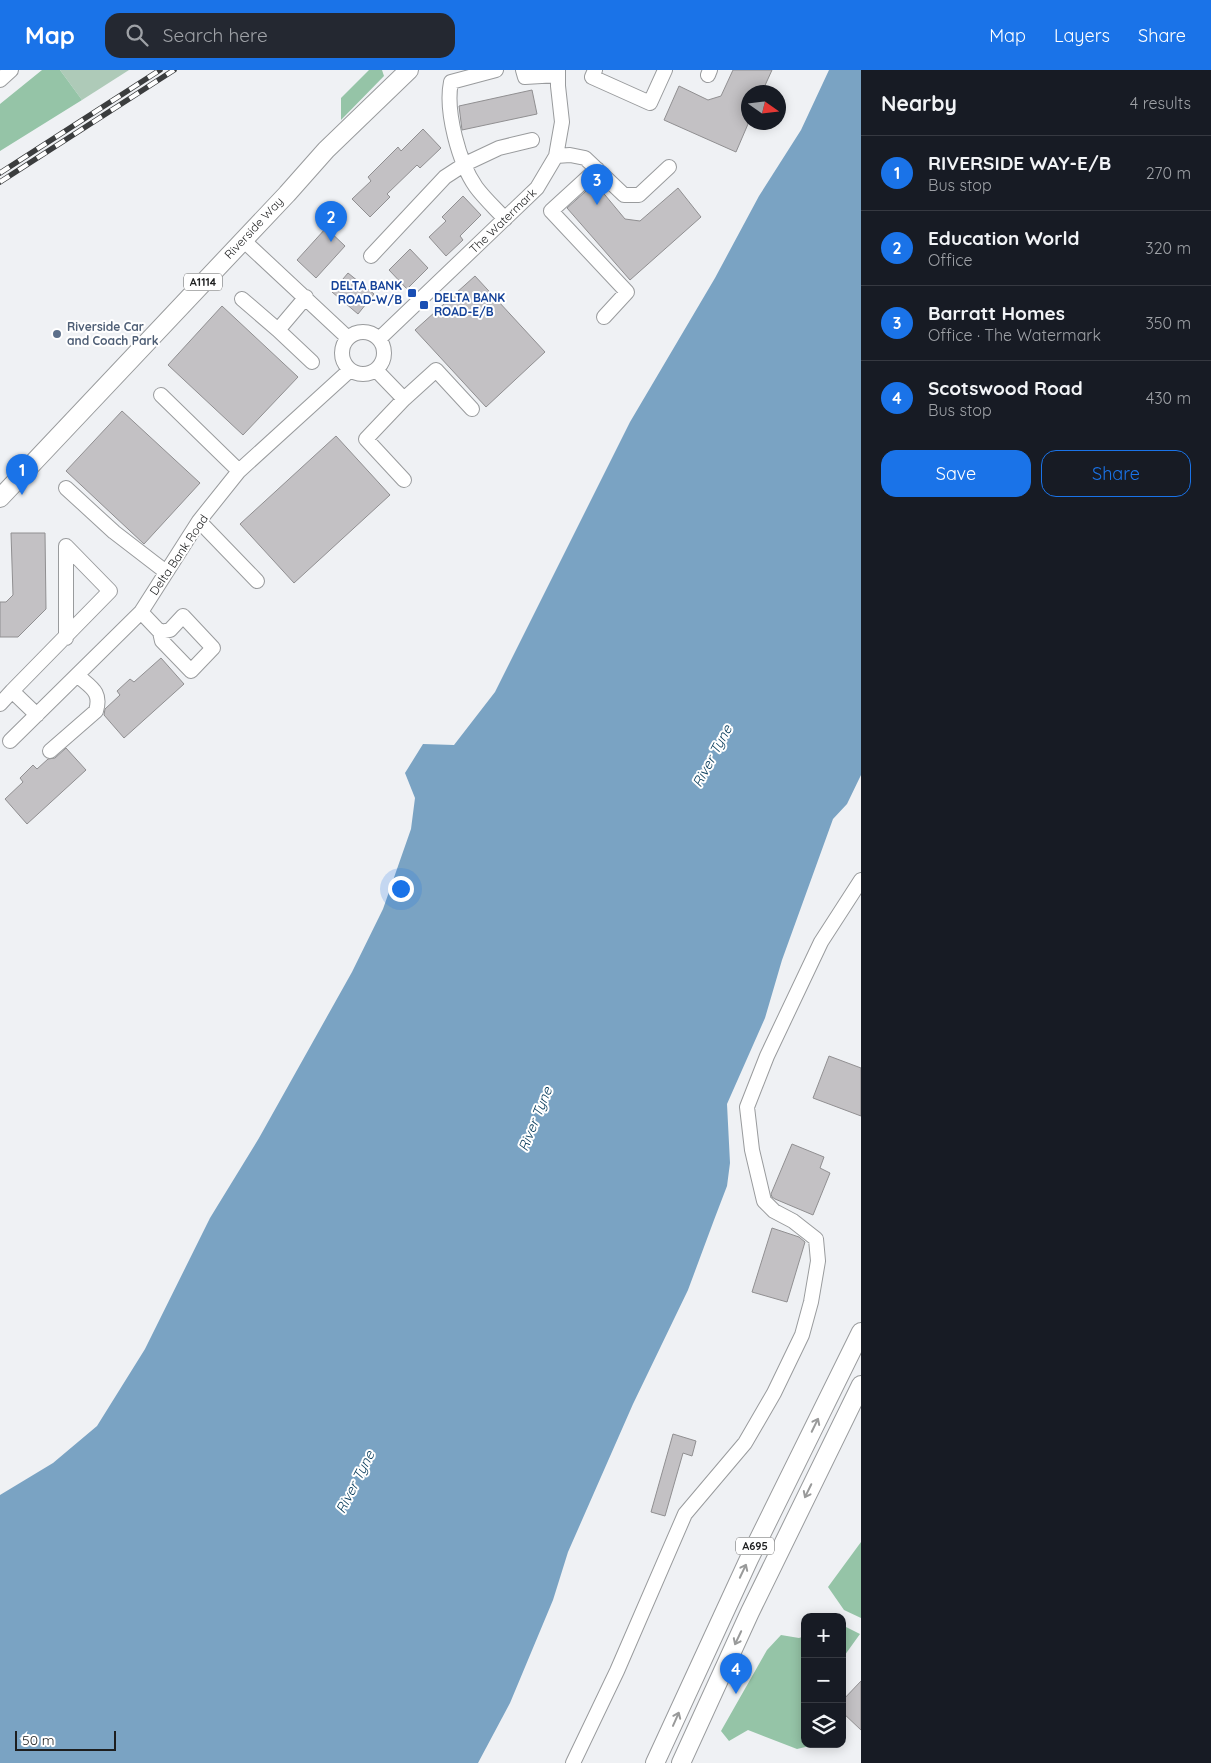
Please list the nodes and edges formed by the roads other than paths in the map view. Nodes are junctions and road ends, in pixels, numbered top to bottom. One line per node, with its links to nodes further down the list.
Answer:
1 (9, 70): 8 (street)
2 (409, 70): 15 (main road, Riverside Way / A1114)
3 (496, 70): 11 (street)
4 (523, 70): 7 (street)
5 (595, 70): 6 (street)
6 (665, 70)
7 (558, 72): 10 (street, The Watermark)
8 (0, 79)
9 (532, 140): 11 (street)
10 (556, 156): 13 (street); 14 (street, The Watermark)
11 (465, 164): 14 (street); 16 (street)
12 (669, 167): 13 (street)
13 (597, 169): 19 (street)
14 (505, 219): 22 (street, The Watermark)
15 (243, 240): 17 (street); 32 (main road, Riverside Way / A1114)
16 (371, 256)
17 (306, 297): 20 (street); 21 (street)
18 (242, 299): 20 (street)
19 (604, 317)
20 (278, 330): 23 (street)
21 (348, 338): 22 (street); 24 (street)
22 (379, 339): 25 (street)
23 (312, 362)
24 (350, 370): 25 (street); 29 (street, Delta Bank Road)
25 (376, 370): 27 (street)
26 (161, 396): 29 (street)
27 (404, 398): 28 (street); 30 (street)
28 (472, 409)
29 (239, 471): 33 (street, Delta Bank Road)
30 (404, 480)
31 (66, 488): 34 (street)
32 (0, 498)
33 (199, 521): 34 (street, Delta Bank Road); 35 (street)
34 (166, 572): 36 (street, Delta Bank Road)
35 (257, 581)
36 (140, 612): 37 (street); 39 (street, Delta Bank Road)
37 (160, 632)
38 (66, 638): 38 (street); 40 (street)
39 (77, 675): 42 (street, Delta Bank Road); 44 (street)
40 (12, 691): 41 (street); 42 (street)
41 (0, 704)
42 (37, 715): 43 (street, Delta Bank Road)
43 (10, 742)
44 (50, 751)
45 (861, 880): 48 (street)
46 (861, 1332): 49 (main road, A695, one-way to 46)
47 (861, 1385): 50 (main road, A695, one-way to 50)
48 (573, 1763)
49 (655, 1763)
50 (681, 1763)

